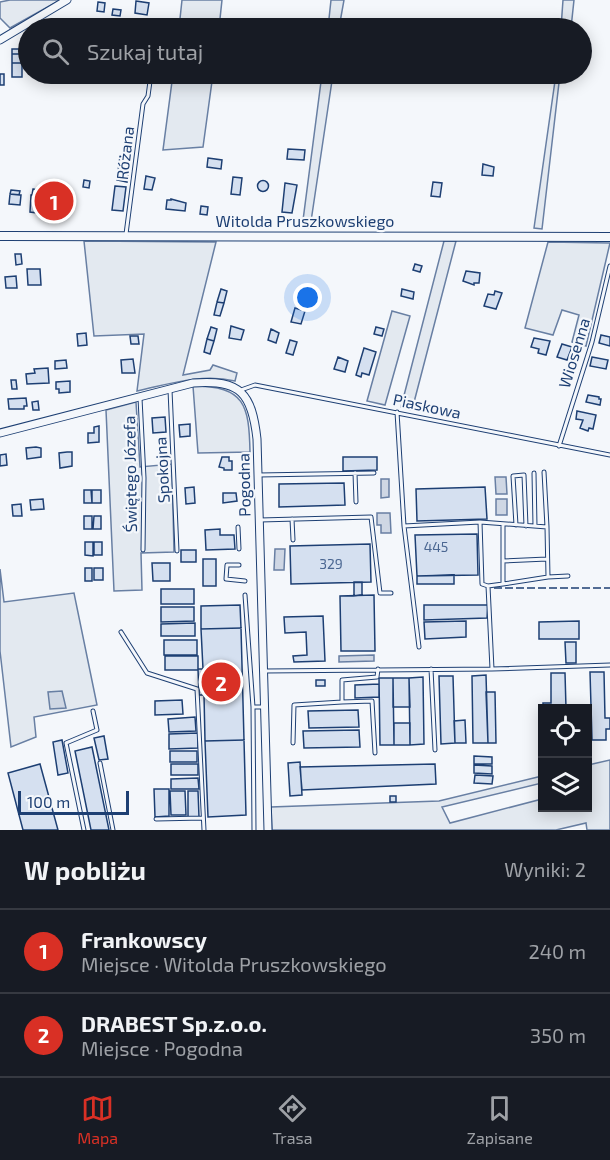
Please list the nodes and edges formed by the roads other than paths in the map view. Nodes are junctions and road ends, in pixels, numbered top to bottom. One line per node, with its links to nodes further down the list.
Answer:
1 (68, 0): 2 (street)
2 (37, 18)
3 (18, 29): 4 (street)
4 (0, 40)
5 (150, 84): 7 (lane, Różana)
6 (0, 236): 7 (street, Witolda Pruszkowskiego)
7 (125, 236): 8 (street, Witolda Pruszkowskiego)
8 (610, 237)
9 (610, 266): 15 (lane, Wiosenna)
10 (169, 388): 11 (street); 12 (street); 36 (lane, Spokojna)
11 (239, 391): 13 (lane, Piaskowa); 21 (street, Pogodna)
12 (139, 396): 14 (street); 35 (lane, Świętego Józefa)
13 (397, 412): 15 (lane, Piaskowa); 28 (lane)
14 (0, 433)
15 (559, 446): 16 (lane, Piaskowa)
16 (610, 455)
17 (544, 472): 32 (lane)
18 (355, 473): 19 (lane); 21 (lane); 22 (lane)
19 (374, 473)
20 (534, 473): 30 (lane)
21 (257, 475): 24 (street, Pogodna)
22 (356, 502)
23 (292, 519): 24 (lane); 33 (lane); 45 (lane)
24 (258, 520): 53 (street, Pogodna)
25 (480, 522): 26 (lane); 28 (lane); 44 (lane)
26 (503, 524): 27 (lane); 38 (lane)
27 (516, 525): 29 (lane); 29 (lane)
28 (404, 526): 48 (lane)
29 (526, 526): 30 (lane)
30 (535, 526): 32 (lane)
31 (238, 527): 34 (lane)
32 (547, 527): 37 (lane)
33 (293, 540)
34 (239, 549)
35 (143, 550)
36 (177, 551)
37 (547, 559): 38 (lane); 41 (lane)
38 (503, 561): 43 (lane)
39 (239, 565): 42 (lane)
40 (568, 576): 41 (lane)
41 (548, 577): 43 (lane)
42 (245, 581)
43 (503, 584): 44 (lane)
44 (488, 586): 52 (lane)
45 (391, 593)
46 (245, 595): 55 (lane)
47 (121, 632): 62 (lane)
48 (419, 647)
49 (610, 665): 52 (lane)
50 (378, 669): 51 (lane); 53 (lane); 54 (lane)
51 (431, 669): 52 (lane); 59 (lane)
52 (492, 669)
53 (263, 671): 56 (street, Pogodna)
54 (342, 702): 58 (lane); 60 (lane)
55 (253, 707): 56 (lane); 67 (lane)
56 (264, 707): 68 (street, Pogodna)
57 (93, 711): 64 (lane)
58 (293, 743)
59 (435, 750)
60 (375, 753)
61 (100, 763): 65 (lane)
62 (203, 818): 63 (lane); 66 (lane)
63 (156, 819)
64 (84, 830)
65 (113, 830)
66 (204, 830)
67 (254, 830)
68 (268, 830)

